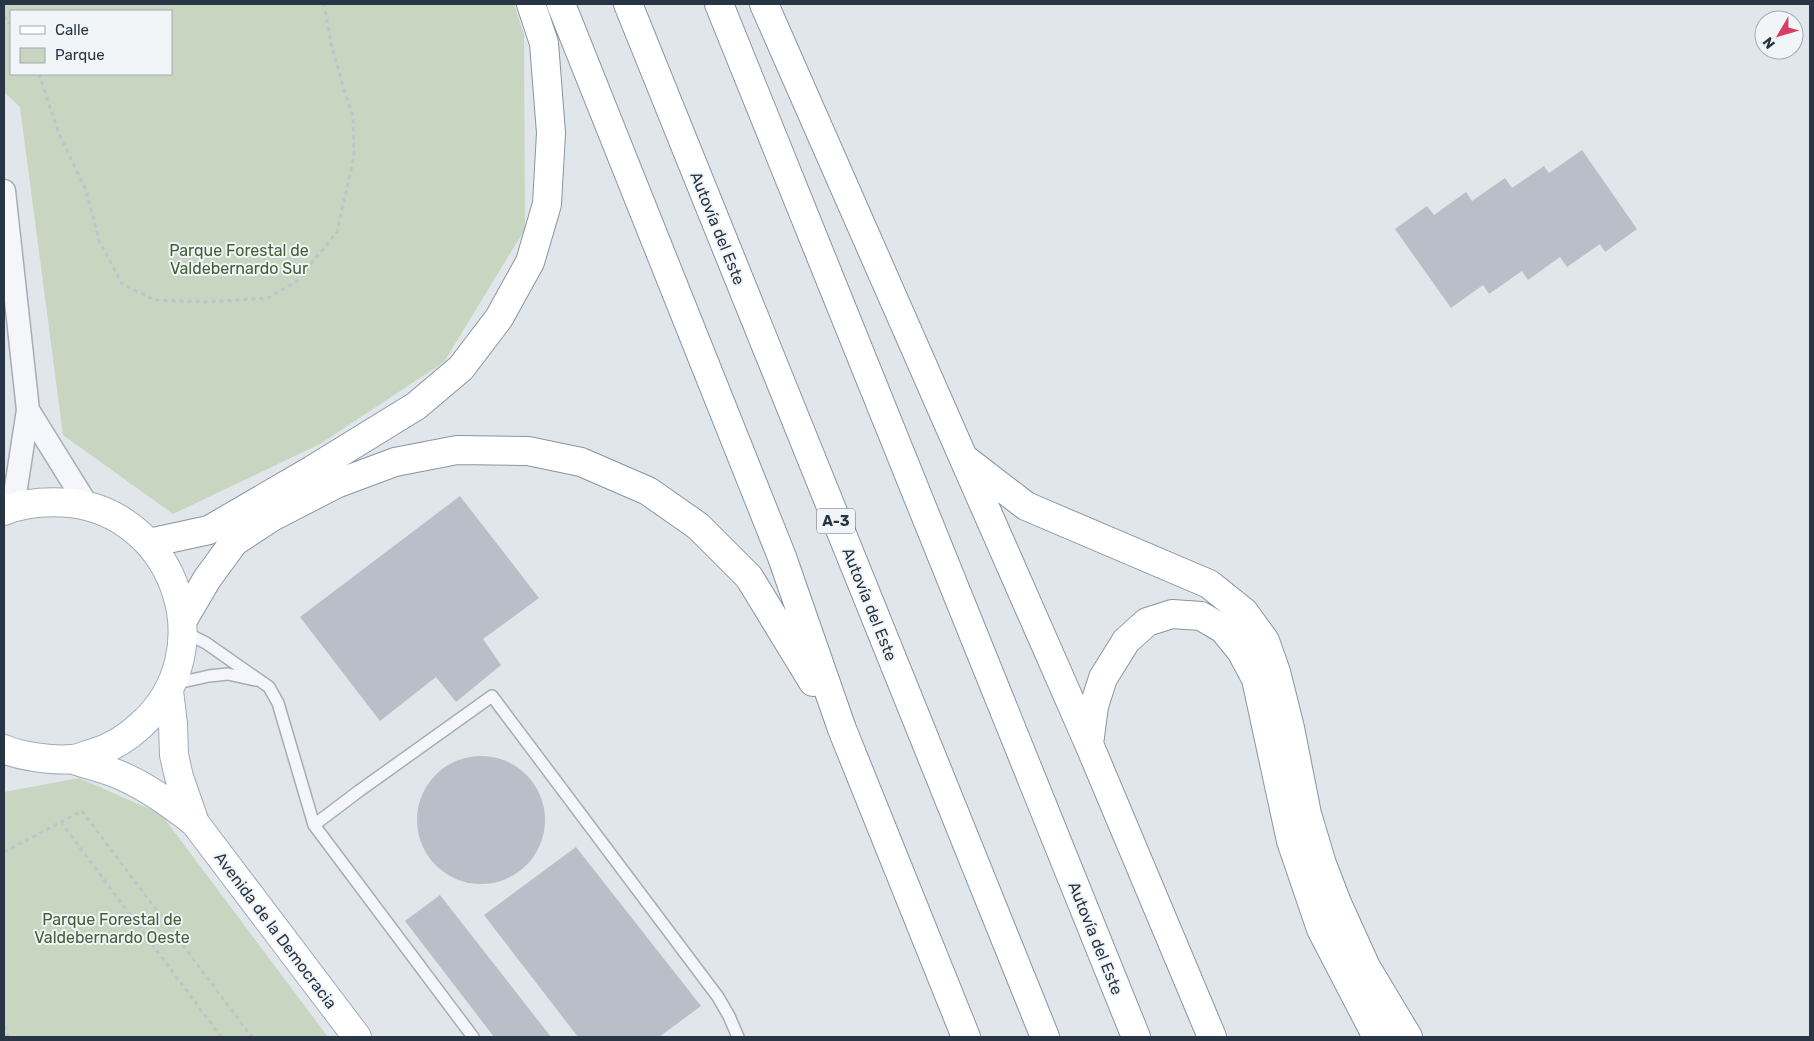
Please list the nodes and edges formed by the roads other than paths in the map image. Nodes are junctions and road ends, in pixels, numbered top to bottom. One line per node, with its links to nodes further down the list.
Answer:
1 (530, 4): 11 (main road)
2 (561, 4): 15 (main road)
3 (628, 4): 25 (main road, Autovía del Este / A-3)
4 (720, 4): 26 (main road, Autovía del Este)
5 (764, 4): 8 (main road)
6 (4, 191): 7 (street)
7 (28, 410): 9 (street); 10 (street)
8 (962, 457): 16 (main road); 29 (main road)
9 (87, 505): 10 (main road); 11 (main road)
10 (8, 509)
11 (149, 543): 12 (main road)
12 (183, 626): 13 (lane); 14 (main road); 15 (main road)
13 (259, 681): 14 (lane); 20 (lane)
14 (170, 688): 18 (main road); 19 (main road, Avenida de la Democracia)
15 (842, 730): 24 (main road)
16 (1089, 744): 27 (main road); 28 (main road)
17 (6, 752): 18 (main road)
18 (71, 759): 19 (main road, Avenida de la Democracia)
19 (195, 823): 21 (main road, Avenida de la Democracia)
20 (314, 825): 22 (lane); 23 (lane)
21 (357, 1037)
22 (473, 1037)
23 (738, 1037)
24 (966, 1037)
25 (1045, 1037)
26 (1136, 1037)
27 (1212, 1037)
28 (1377, 1037)
29 (1408, 1037)

